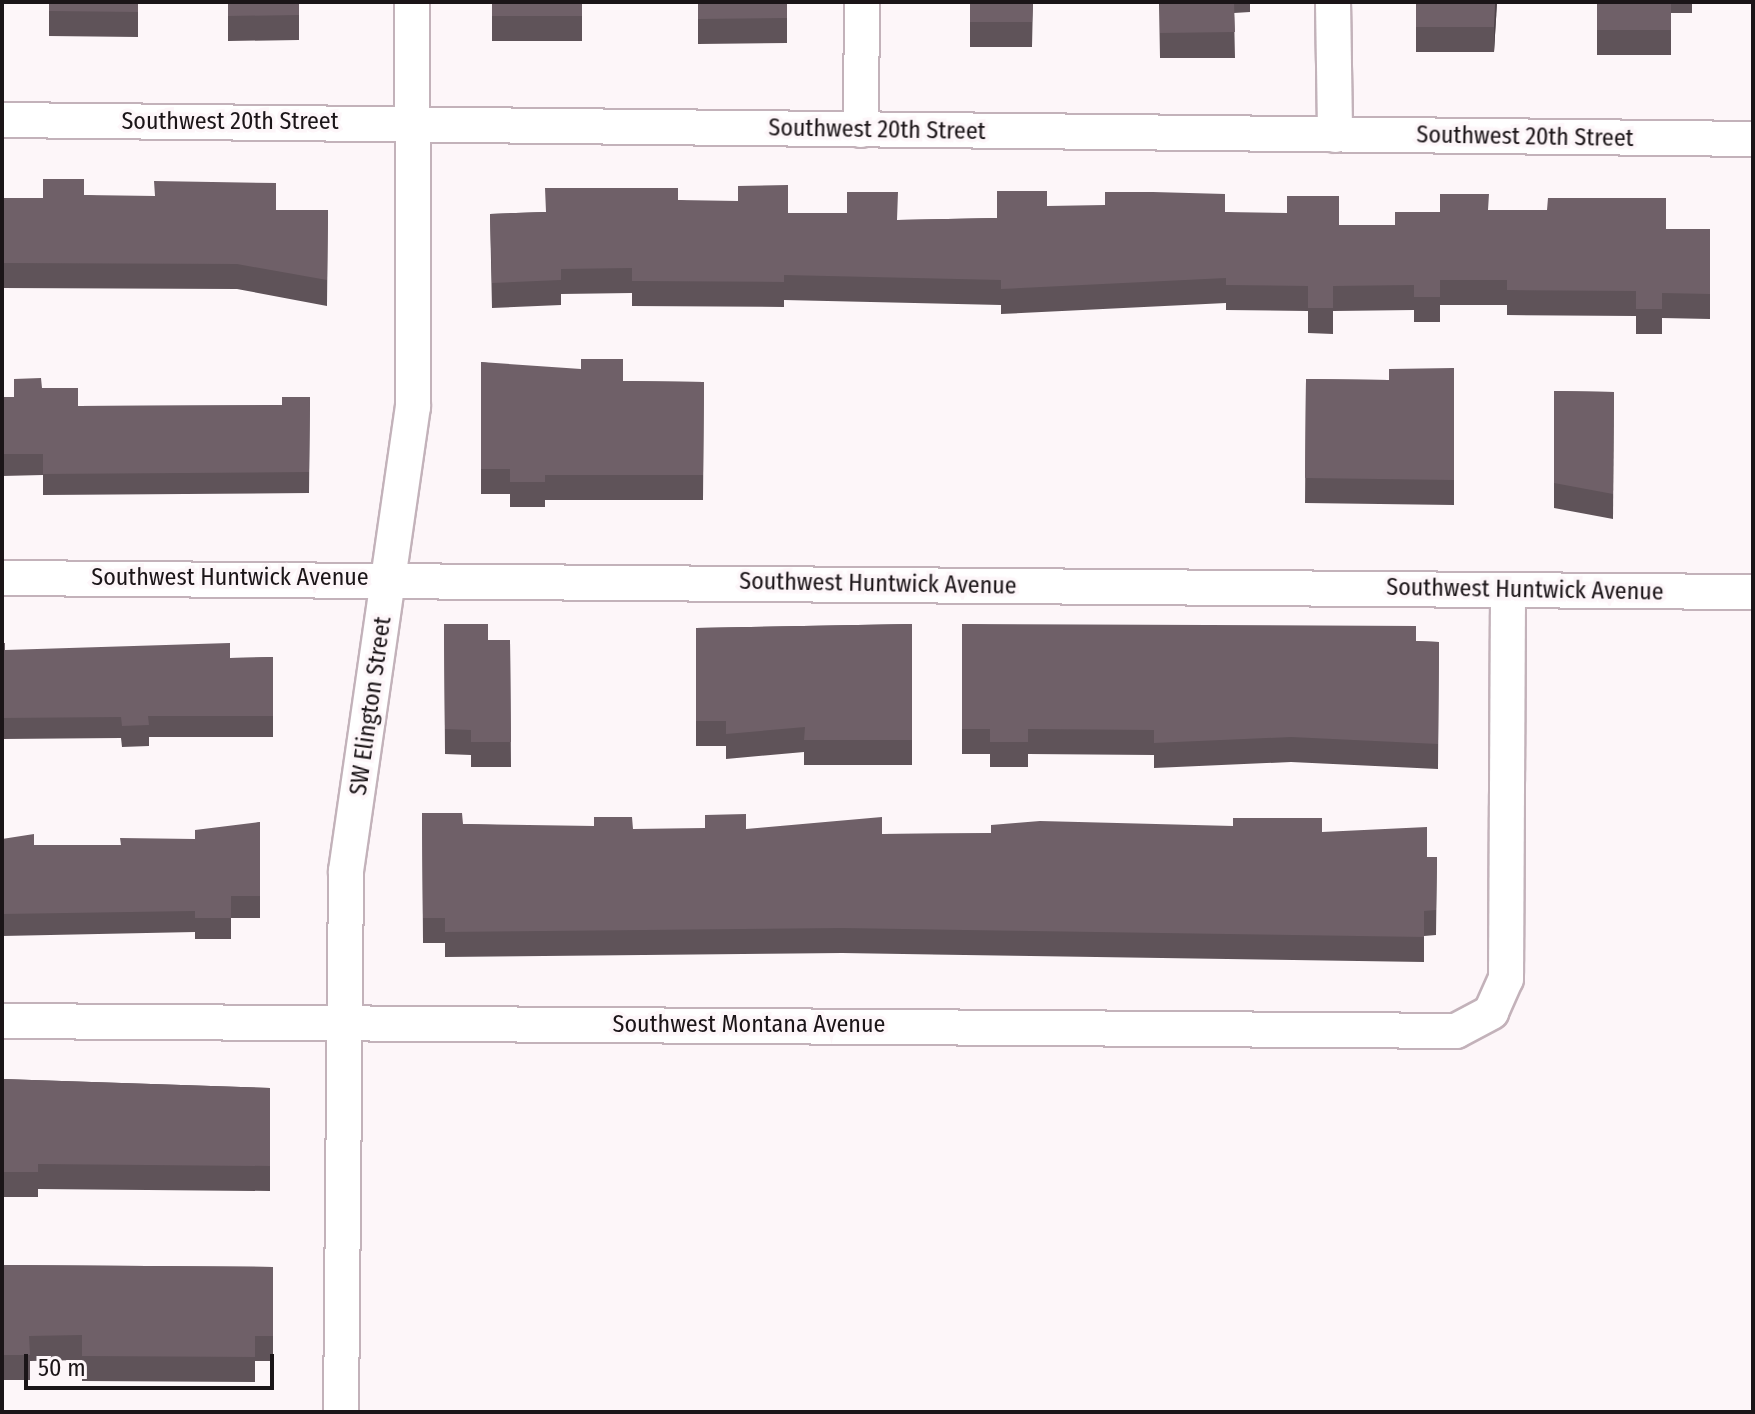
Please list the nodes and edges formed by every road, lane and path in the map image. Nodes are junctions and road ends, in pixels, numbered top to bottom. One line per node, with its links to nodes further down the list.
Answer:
1 (412, 2): 5 (street, SW Elington Street)
2 (862, 2): 6 (street)
3 (1333, 2): 7 (street)
4 (2, 120): 5 (street, Southwest 20th Street)
5 (414, 123): 6 (street, Southwest 20th Street); 10 (street, SW Elington Street)
6 (861, 130): 7 (street, Southwest 20th Street)
7 (1335, 135): 8 (street, Southwest 20th Street)
8 (1753, 139)
9 (2, 578): 10 (street, Southwest Huntwick Avenue)
10 (390, 578): 11 (street, Southwest Huntwick Avenue); 14 (street, SW Elington Street)
11 (1508, 590): 12 (street, Southwest Huntwick Avenue); 14 (street, Southwest Montana Avenue)
12 (1753, 592)
13 (2, 1021): 14 (street, Southwest Montana Avenue)
14 (343, 1022): 15 (street, SW Elington Street)
15 (341, 1412)

